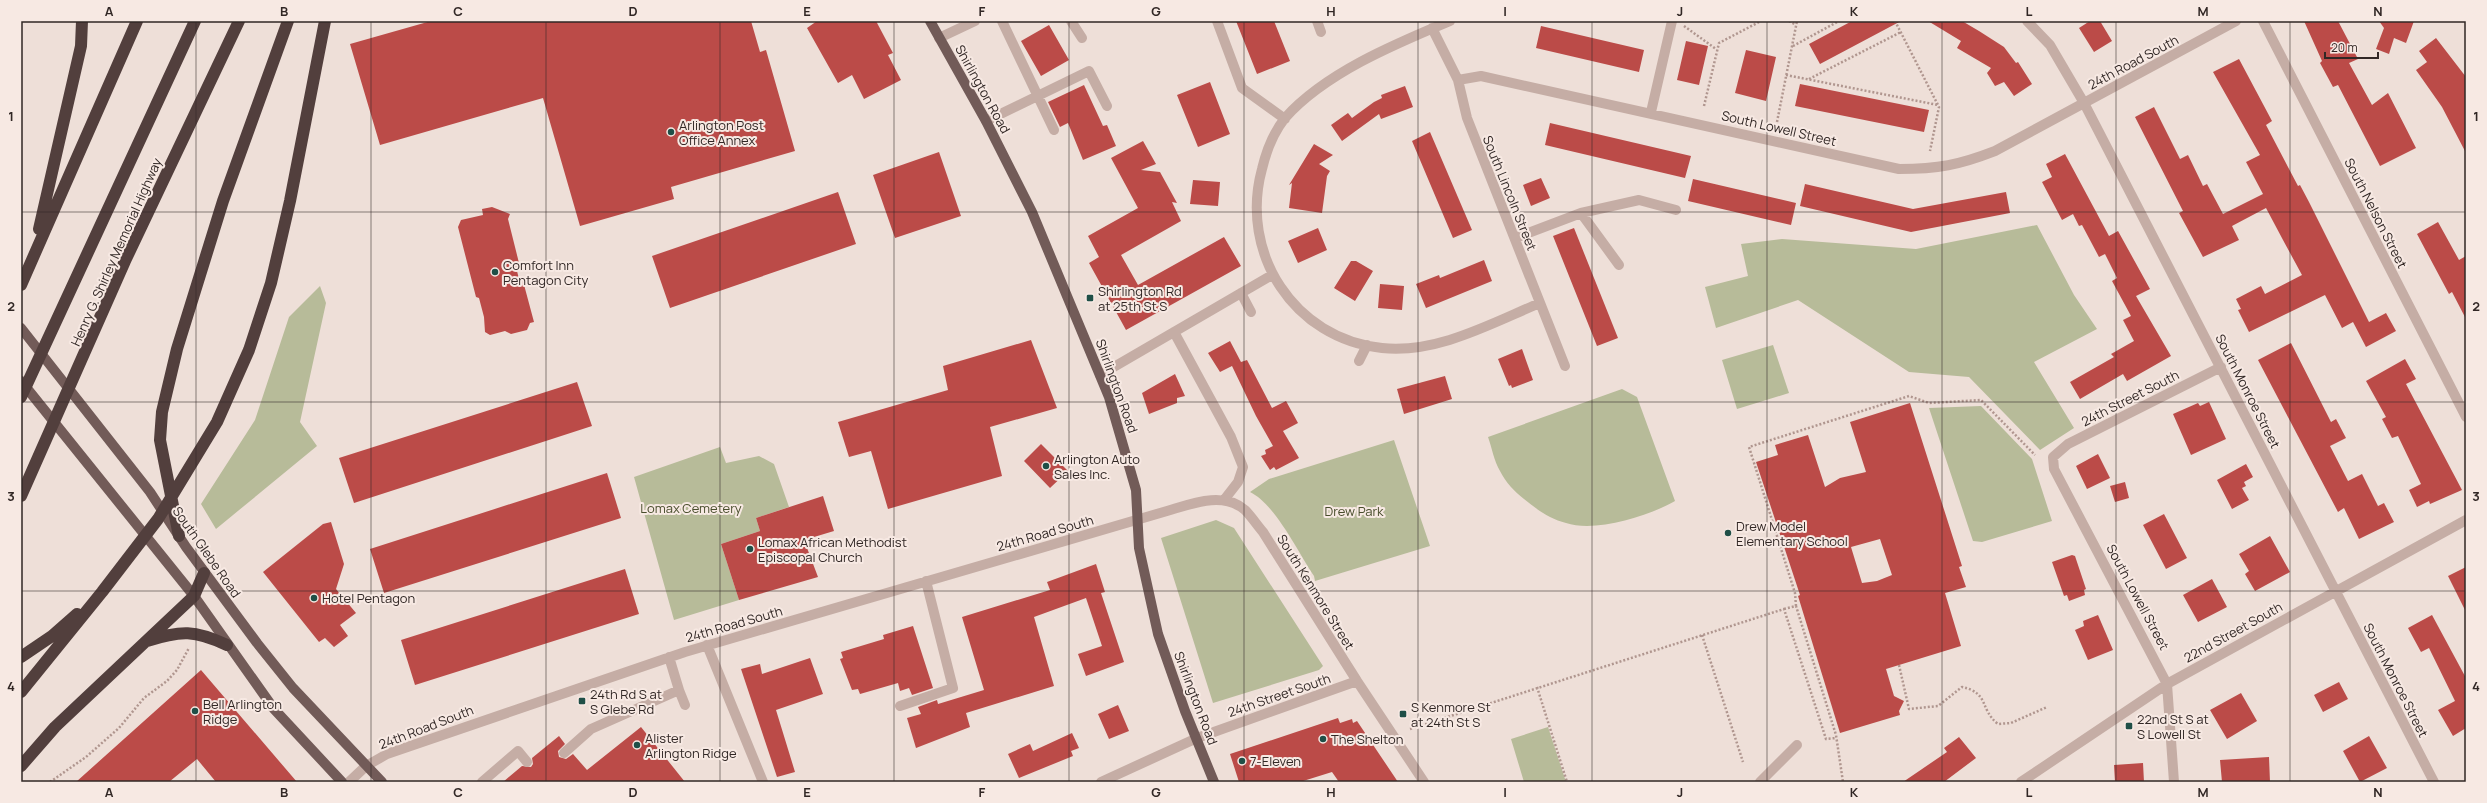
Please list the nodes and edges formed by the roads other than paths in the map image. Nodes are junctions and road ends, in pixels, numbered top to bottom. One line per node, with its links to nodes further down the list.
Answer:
1 (82, 21): 33 (highway)
2 (138, 21): 33 (highway)
3 (195, 21): 48 (highway)
4 (239, 21): 51 (highway, Henry G. Shirley Memorial Highway)
5 (288, 21): 55 (highway)
6 (325, 21): 59 (highway)
7 (930, 21): 20 (main road, Shirlington Road)
8 (975, 21): 20 (street)
9 (1002, 21): 23 (street)
10 (1071, 21): 21 (street)
11 (1217, 21): 27 (street)
12 (1317, 21): 19 (street)
13 (1450, 21): 18 (street)
14 (2027, 21): 24 (street, South Monroe Street)
15 (2236, 21): 24 (street, 24th Road South)
16 (2263, 21): 49 (street, South Nelson Street)
17 (1677, 22): 26 (street)
18 (1432, 28): 22 (street, South Lincoln Street); 27 (street)
19 (1321, 32)
20 (939, 38): 28 (main road, Shirlington Road)
21 (1082, 38)
22 (1458, 80): 26 (street, South Lowell Street); 32 (street, South Lincoln Street)
23 (1037, 95): 25 (street); 28 (street); 29 (street)
24 (2084, 103): 26 (street, South Lowell Street); 45 (street, South Monroe Street)
25 (1107, 106)
26 (1651, 112)
27 (1285, 119): 35 (street)
28 (986, 120): 46 (main road, Shirlington Road)
29 (1054, 130)
30 (1676, 210): 31 (street)
31 (1581, 213): 32 (street); 34 (street)
32 (1515, 238): 38 (street, South Lincoln Street)
33 (33, 257): 36 (highway)
34 (1619, 265)
35 (1272, 274): 37 (street); 42 (street)
36 (21, 285)
37 (1241, 293): 39 (street); 41 (street)
38 (1540, 303): 42 (street); 44 (street, South Lincoln Street)
39 (1251, 312)
40 (21, 328): 55 (main road, South Glebe Road)
41 (1174, 332): 46 (street); 52 (street)
42 (1367, 345): 43 (street)
43 (1359, 360)
44 (1565, 366)
45 (2221, 367): 50 (street, 24th Street South); 58 (street, South Monroe Street)
46 (1100, 375): 53 (main road, Shirlington Road)
47 (21, 381): 60 (main road)
48 (21, 396)
49 (2466, 417)
50 (2053, 457): 67 (street, South Lowell Street)
51 (21, 496)
52 (1224, 500): 53 (street); 66 (street, South Kenmore Street)
53 (1138, 519): 57 (street, 24th Road South); 72 (main road, Shirlington Road)
54 (2466, 520): 58 (street, 22nd Street South)
55 (179, 536): 56 (main road, South Glebe Road)
56 (204, 573): 60 (highway); 77 (main road, South Glebe Road)
57 (926, 581): 63 (street, 24th Road South); 71 (street)
58 (2336, 590): 67 (street, 22nd Street South); 89 (street, South Monroe Street)
59 (102, 592): 64 (highway); 69 (highway)
60 (194, 596): 61 (highway); 62 (main road)
61 (142, 643): 62 (highway); 76 (highway)
62 (227, 645): 78 (main road)
63 (707, 646): 65 (street, 24th Road South); 82 (street)
64 (21, 657)
65 (669, 657): 68 (street); 77 (street, 24th Road South)
66 (1357, 681): 72 (street, 24th Street South); 85 (street, South Kenmore Street)
67 (2167, 684): 87 (street, 22nd Street South); 88 (street, South Lowell Street)
68 (679, 690): 70 (street); 74 (street)
69 (21, 692)
70 (685, 705)
71 (900, 706)
72 (1197, 738): 83 (street, 24th Street South); 84 (main road, Shirlington Road)
73 (1797, 745): 86 (street)
74 (564, 753)
75 (527, 762): 81 (street)
76 (21, 766)
77 (366, 766): 79 (street, 24th Road South); 80 (main road, South Glebe Road)
78 (342, 782)
79 (349, 782)
80 (382, 782)
81 (482, 782)
82 (762, 782)
83 (1101, 782)
84 (1214, 782)
85 (1424, 782)
86 (1760, 782)
87 (2021, 782)
88 (2174, 782)
89 (2434, 782)

